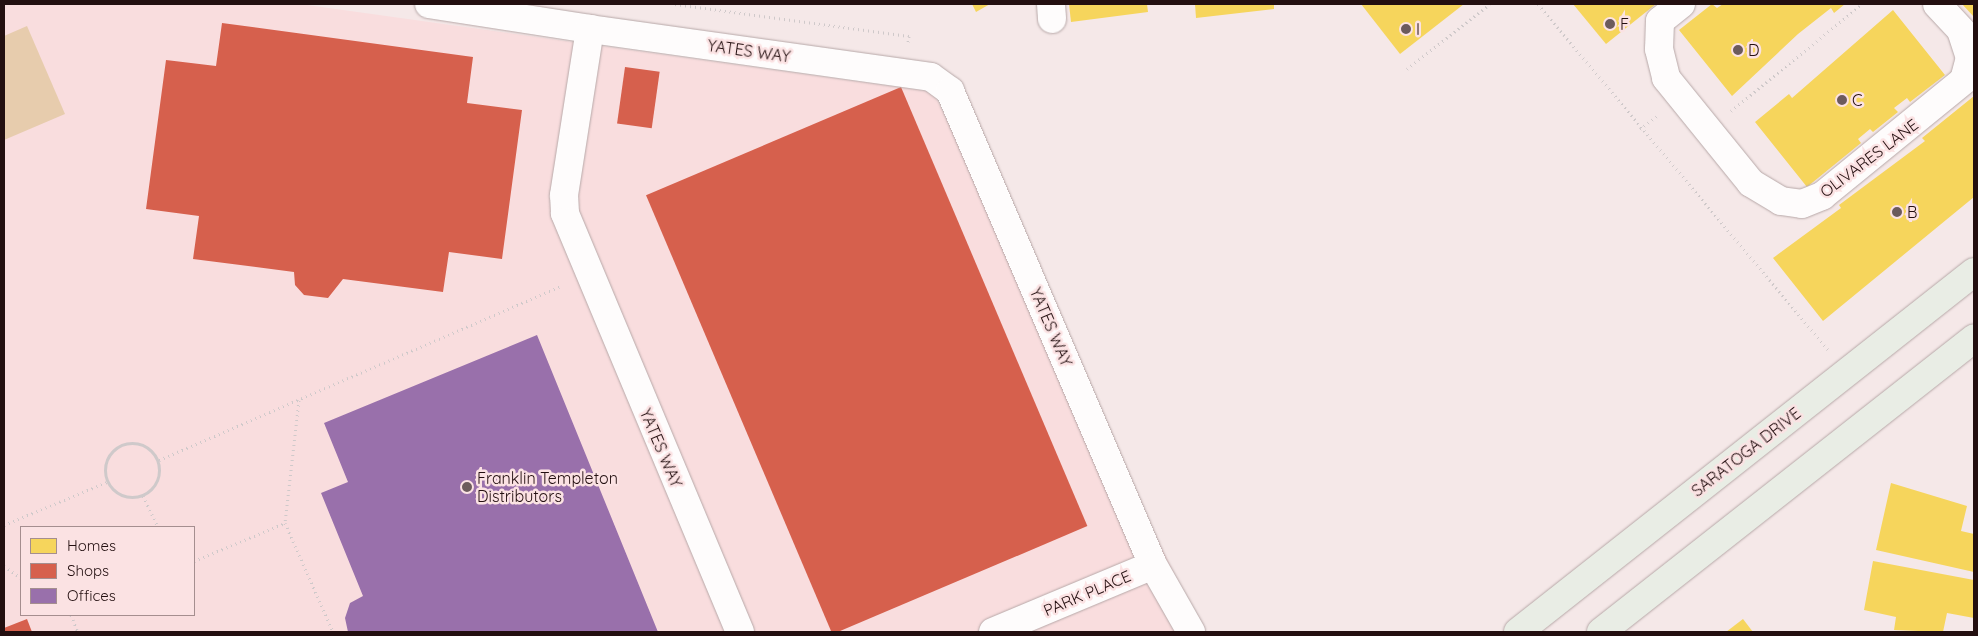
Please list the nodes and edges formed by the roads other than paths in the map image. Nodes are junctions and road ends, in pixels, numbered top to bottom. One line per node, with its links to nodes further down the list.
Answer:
1 (430, 4): 4 (street)
2 (1681, 4): 3 (street, OLIVARES LANE)
3 (1937, 4)
4 (590, 29): 7 (street, YATES WAY); 8 (street, YATES WAY)
5 (1974, 272): 11 (main road, SARATOGA DRIVE)
6 (1974, 338): 12 (main road)
7 (1153, 565): 9 (street, PARK PLACE); 10 (street, YATES WAY)
8 (740, 632)
9 (993, 632)
10 (1191, 632)
11 (1518, 632)
12 (1601, 632)

